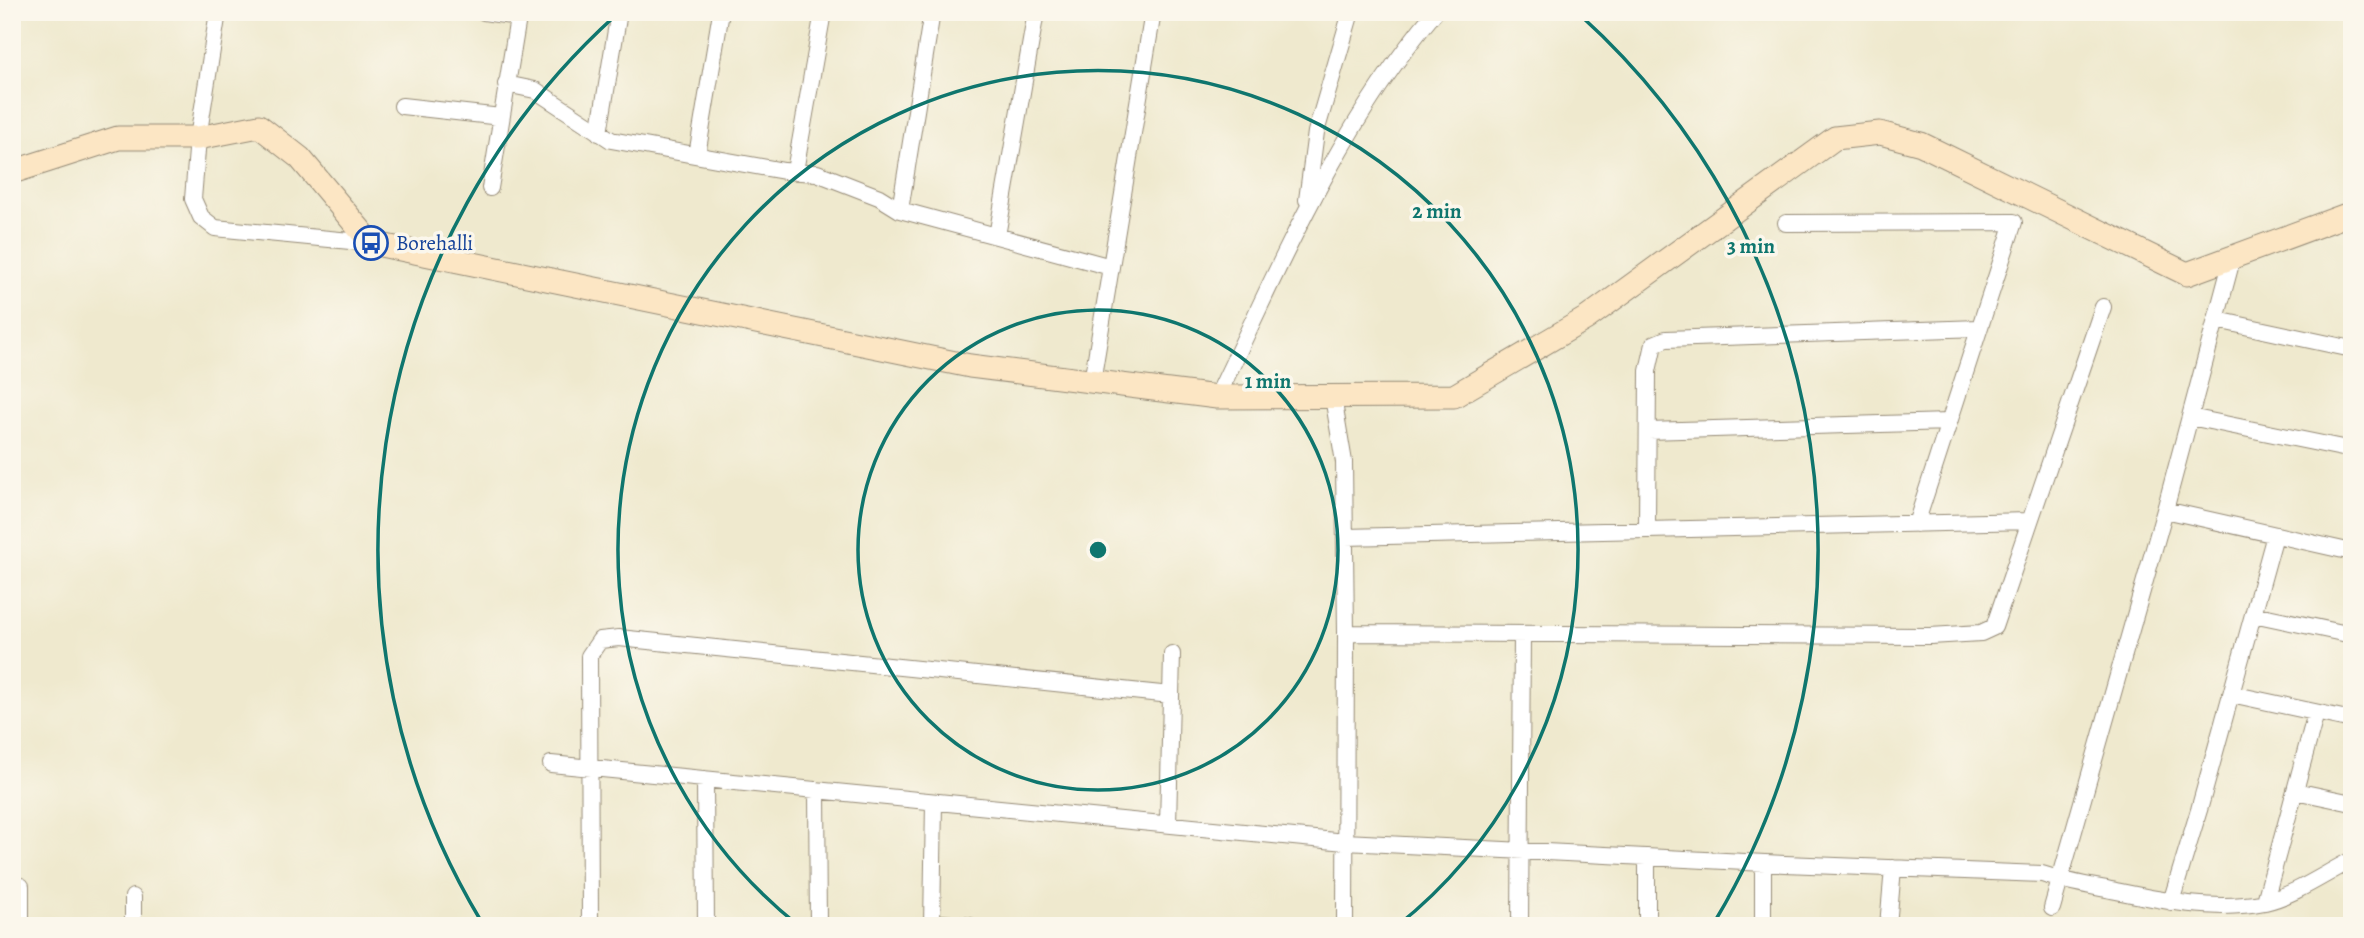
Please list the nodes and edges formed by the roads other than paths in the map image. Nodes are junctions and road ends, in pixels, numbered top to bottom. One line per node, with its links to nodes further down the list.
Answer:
1 (218, 12): 16 (street)
2 (484, 12): 11 (street)
3 (619, 12): 15 (street)
4 (720, 12): 17 (street)
5 (823, 12): 18 (street)
6 (932, 12): 22 (street)
7 (1036, 12): 25 (street)
8 (1153, 12): 28 (street)
9 (1352, 12): 21 (street)
10 (1435, 12): 21 (street)
11 (518, 15): 12 (street)
12 (506, 84): 14 (street); 15 (street)
13 (402, 106): 14 (street)
14 (501, 117): 20 (street)
15 (599, 133): 17 (street)
16 (198, 138): 19 (main road); 26 (main road); 26 (street)
17 (696, 155): 18 (street)
18 (795, 171): 22 (street)
19 (12, 172)
20 (490, 188)
21 (1306, 209): 34 (street)
22 (900, 210): 25 (street)
23 (2352, 213): 27 (main road)
24 (1786, 223): 31 (street)
25 (997, 236): 28 (street)
26 (371, 243): 33 (main road)
27 (2233, 256): 30 (street); 35 (main road)
28 (1111, 267): 33 (street)
29 (2103, 307): 41 (street)
30 (2217, 320): 32 (street); 36 (street)
31 (1979, 328): 37 (street); 38 (street)
32 (2352, 349)
33 (1092, 382): 34 (main road)
34 (1217, 397): 35 (main road)
35 (1333, 397): 45 (street)
36 (2190, 417): 39 (street); 40 (street)
37 (1948, 422): 38 (street); 42 (street)
38 (1648, 431): 43 (street)
39 (2352, 450)
40 (2165, 510): 44 (street); 70 (street)
41 (2030, 521): 42 (street); 49 (street)
42 (1916, 524): 43 (street)
43 (1647, 529): 45 (street)
44 (2275, 535): 46 (street); 47 (street)
45 (1345, 537): 48 (street)
46 (2352, 552)
47 (2253, 614): 50 (street); 52 (street)
48 (1346, 632): 49 (street); 64 (street)
49 (1522, 634): 65 (street)
50 (2352, 635)
51 (1172, 654): 53 (street)
52 (2231, 694): 54 (street); 74 (street)
53 (1171, 695): 57 (street); 63 (street)
54 (2316, 713): 55 (street); 60 (street)
55 (2352, 720)
56 (551, 764): 57 (street)
57 (590, 768): 58 (street); 79 (street)
58 (705, 779): 59 (street); 80 (street)
59 (817, 790): 61 (street); 81 (street)
60 (2295, 791): 62 (street); 73 (street)
61 (934, 802): 63 (street); 76 (street)
62 (2352, 803)
63 (1168, 825): 64 (street)
64 (1345, 842): 65 (street); 83 (street)
65 (1521, 851): 66 (street); 84 (street)
66 (1647, 857): 68 (street); 85 (street)
67 (2352, 860): 73 (street)
68 (1763, 863): 69 (street); 86 (street)
69 (1893, 868): 70 (street); 87 (street)
70 (2060, 880): 74 (street); 75 (street)
71 (20, 887): 77 (street)
72 (133, 897): 78 (street)
73 (2265, 901): 74 (street)
74 (2171, 902)
75 (2052, 908)
76 (932, 924): 82 (street)
77 (21, 926)
78 (133, 926)
79 (590, 926)
80 (706, 926)
81 (818, 926)
82 (970, 926)
83 (1345, 926)
84 (1520, 926)
85 (1647, 926)
86 (1763, 926)
87 (1888, 926)

